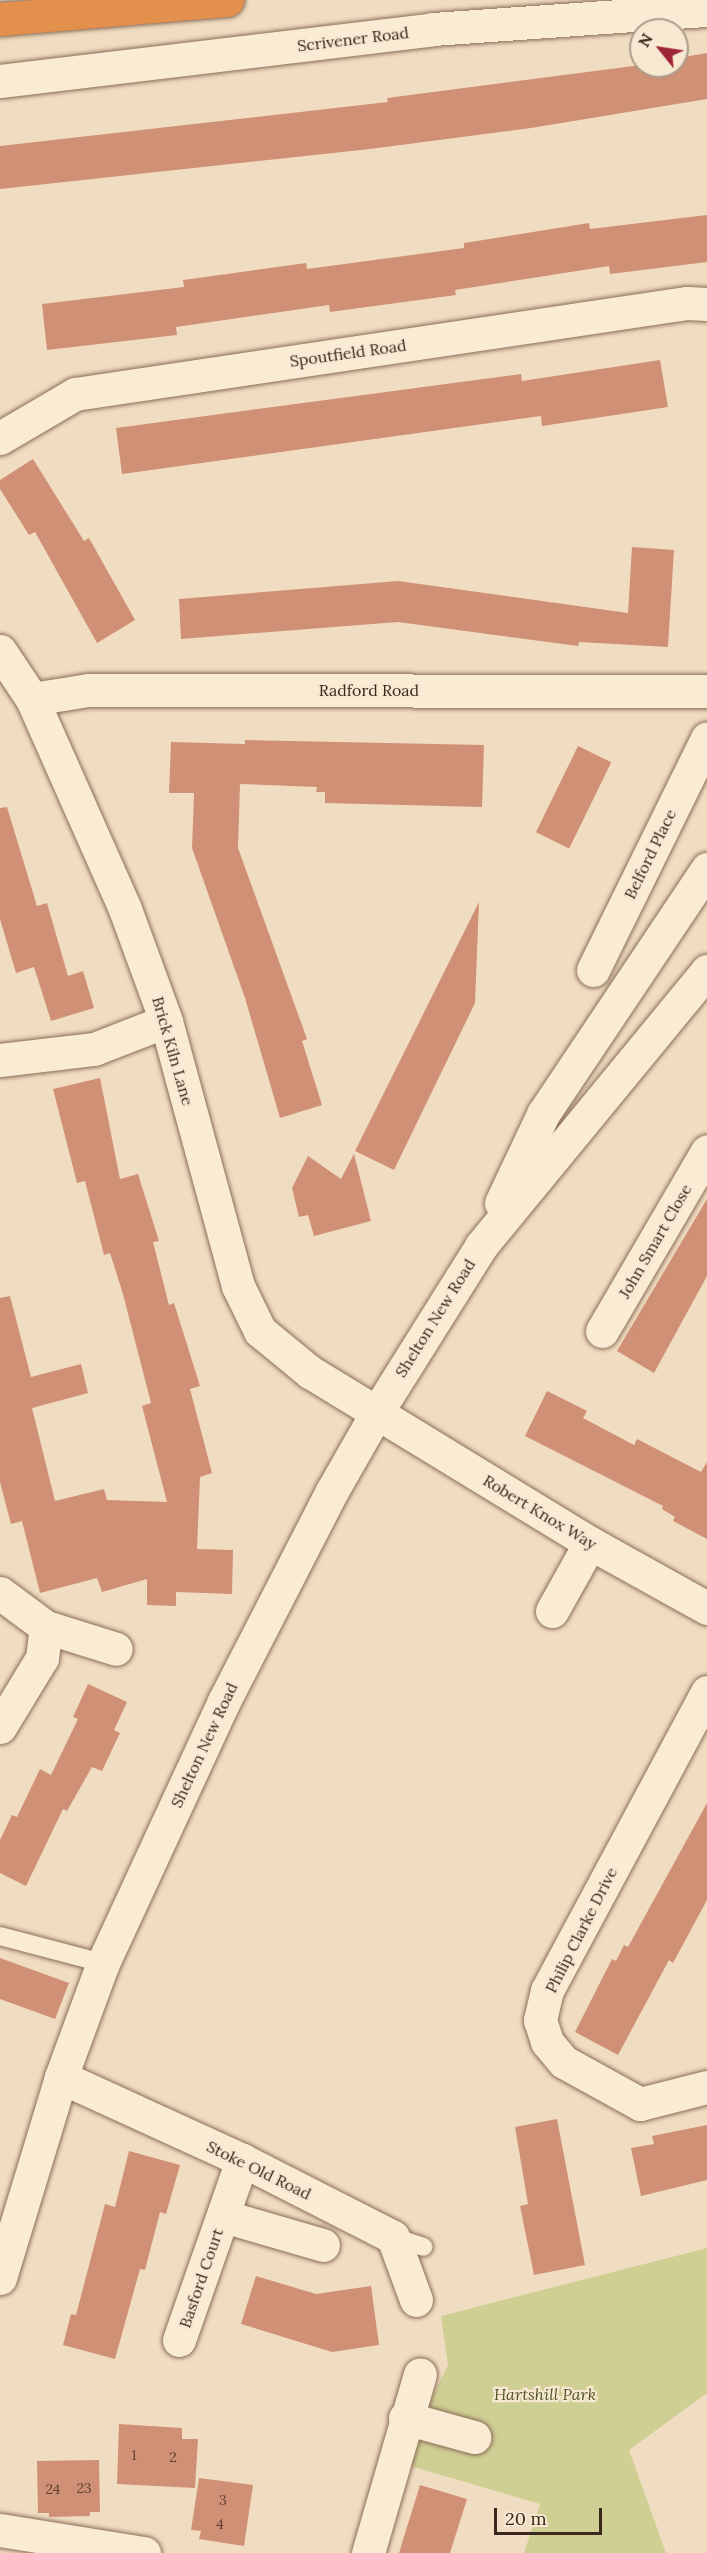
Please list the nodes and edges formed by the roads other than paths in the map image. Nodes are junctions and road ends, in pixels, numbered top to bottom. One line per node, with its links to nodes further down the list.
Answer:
1 (227, 0): 3 (highway)
2 (707, 10): 4 (street, Scrivener Road)
3 (0, 19)
4 (0, 81)
5 (707, 304): 6 (street, Spoutfield Road)
6 (0, 438)
7 (0, 651): 9 (street, Brick Kiln Lane)
8 (707, 691): 9 (street, Radford Road)
9 (32, 699): 16 (street, Brick Kiln Lane)
10 (707, 738): 14 (street, Belford Place)
11 (707, 869): 13 (street, Shelton New Road)
12 (707, 884): 13 (street)
13 (670, 925): 19 (street, Shelton New Road)
14 (592, 970)
15 (707, 971): 19 (street, Shelton New Road)
16 (166, 1021): 17 (street); 21 (street, Brick Kiln Lane)
17 (0, 1060)
18 (707, 1151): 20 (street, John Smart Close)
19 (481, 1246): 21 (street, Shelton New Road)
20 (602, 1331)
21 (376, 1412): 22 (street, Robert Knox Way); 31 (street, Shelton New Road)
22 (590, 1543): 24 (street, Robert Knox Way); 25 (street)
23 (0, 1593): 26 (street)
24 (707, 1608)
25 (552, 1611)
26 (46, 1627): 27 (street); 29 (street)
27 (116, 1649)
28 (707, 1692): 33 (street, Philip Clarke Drive)
29 (0, 1727)
30 (0, 1936): 31 (lane)
31 (103, 1963): 32 (street, Shelton New Road)
32 (62, 2077): 34 (street, Stoke Old Road); 37 (street, Shelton New Road)
33 (707, 2086)
34 (243, 2160): 35 (street, Basford Court); 38 (street, Stoke Old Road)
35 (223, 2216): 36 (street, Basford Court); 39 (street, Basford Court)
36 (323, 2245)
37 (0, 2278)
38 (416, 2301)
39 (179, 2340)
40 (420, 2374): 41 (street)
41 (405, 2418): 42 (street); 45 (street)
42 (474, 2437)
43 (0, 2530): 44 (street)
44 (145, 2545)
45 (368, 2553)

